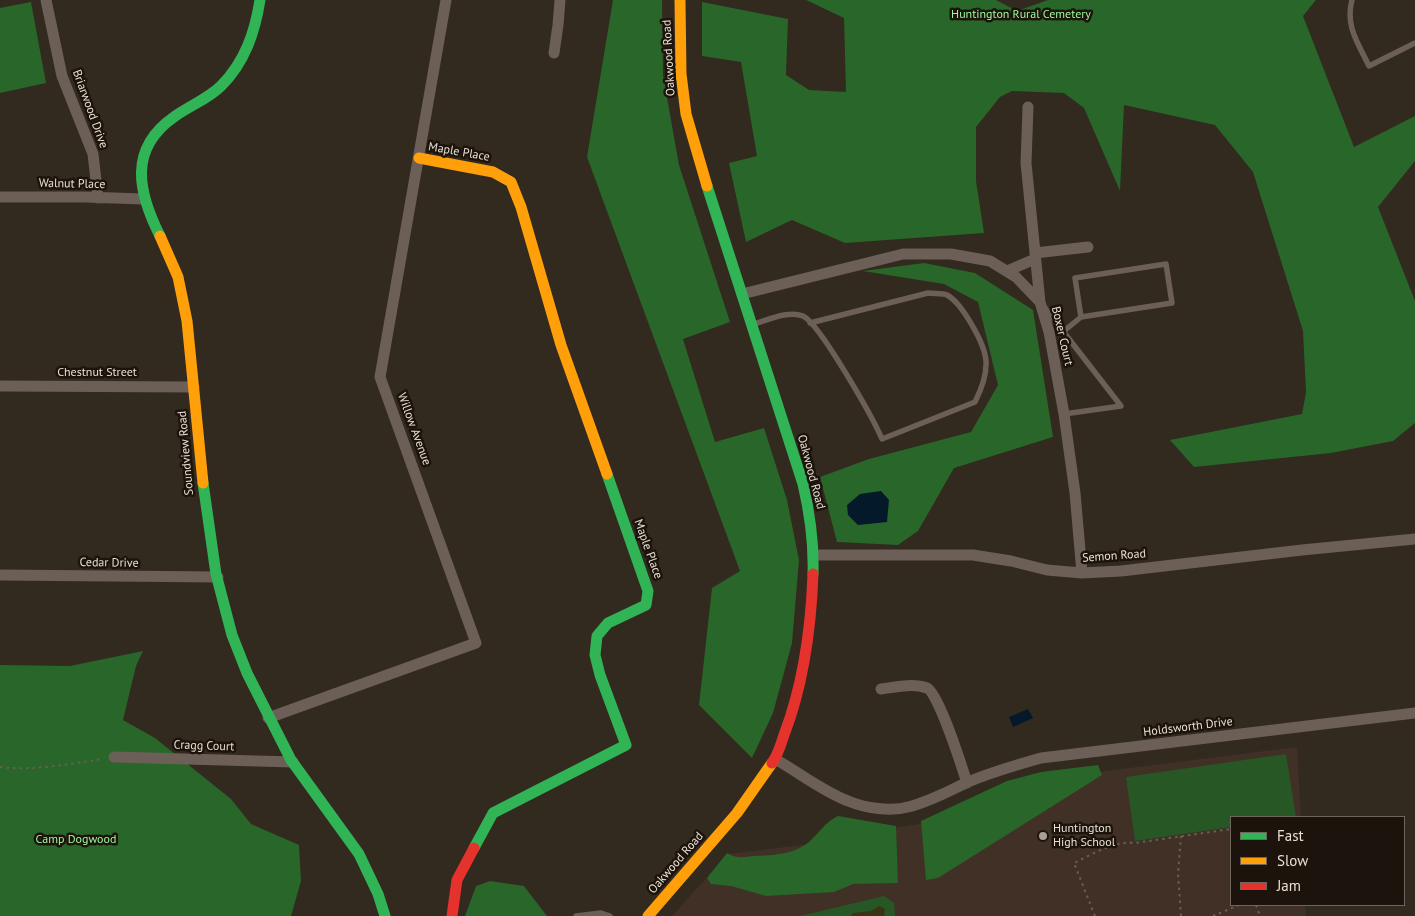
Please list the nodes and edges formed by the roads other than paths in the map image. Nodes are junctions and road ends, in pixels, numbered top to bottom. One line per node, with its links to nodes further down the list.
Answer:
1 (46, 0): 12 (street, Briarwood Drive)
2 (260, 0): 13 (street, Soundview Road)
3 (446, 0): 10 (street, Willow Avenue)
4 (560, 0): 8 (street)
5 (680, 0): 17 (street, Oakwood Road)
6 (1352, 0): 7 (lane)
7 (1415, 43)
8 (554, 53)
9 (1028, 107): 15 (street)
10 (419, 158): 33 (street, Willow Avenue); 39 (street, Maple Place)
11 (0, 197): 12 (street, Walnut Place)
12 (98, 198): 13 (street, Walnut Place)
13 (143, 200): 24 (street, Soundview Road)
14 (1088, 247): 15 (street)
15 (1035, 256): 16 (street); 18 (street)
16 (1007, 271): 17 (street, Boxer Court); 18 (street, Boxer Court)
17 (742, 294): 21 (street, Oakwood Road)
18 (1040, 302): 22 (lane); 25 (street, Boxer Court)
19 (1081, 317): 19 (lane); 22 (lane)
20 (810, 323): 20 (lane); 21 (lane)
21 (752, 325): 27 (street, Oakwood Road)
22 (1064, 331): 25 (lane)
23 (0, 386): 24 (street, Chestnut Street)
24 (194, 387): 30 (street, Soundview Road)
25 (1064, 414): 28 (street, Boxer Court)
26 (1415, 539): 28 (street, Semon Road)
27 (814, 555): 28 (street, Semon Road); 35 (street, Oakwood Road)
28 (1082, 573)
29 (0, 575): 30 (street, Cedar Drive)
30 (218, 577): 33 (street, Soundview Road)
31 (881, 689): 37 (street)
32 (1415, 713): 37 (street, Holdsworth Drive)
33 (268, 718): 36 (street, Soundview Road)
34 (114, 757): 36 (street, Cragg Court)
35 (775, 759): 37 (street, Holdsworth Drive); 42 (street, Oakwood Road)
36 (292, 762): 38 (street, Soundview Road)
37 (967, 782)
38 (385, 916)
39 (452, 916)
40 (576, 916): 41 (lane)
41 (610, 916)
42 (648, 916)

